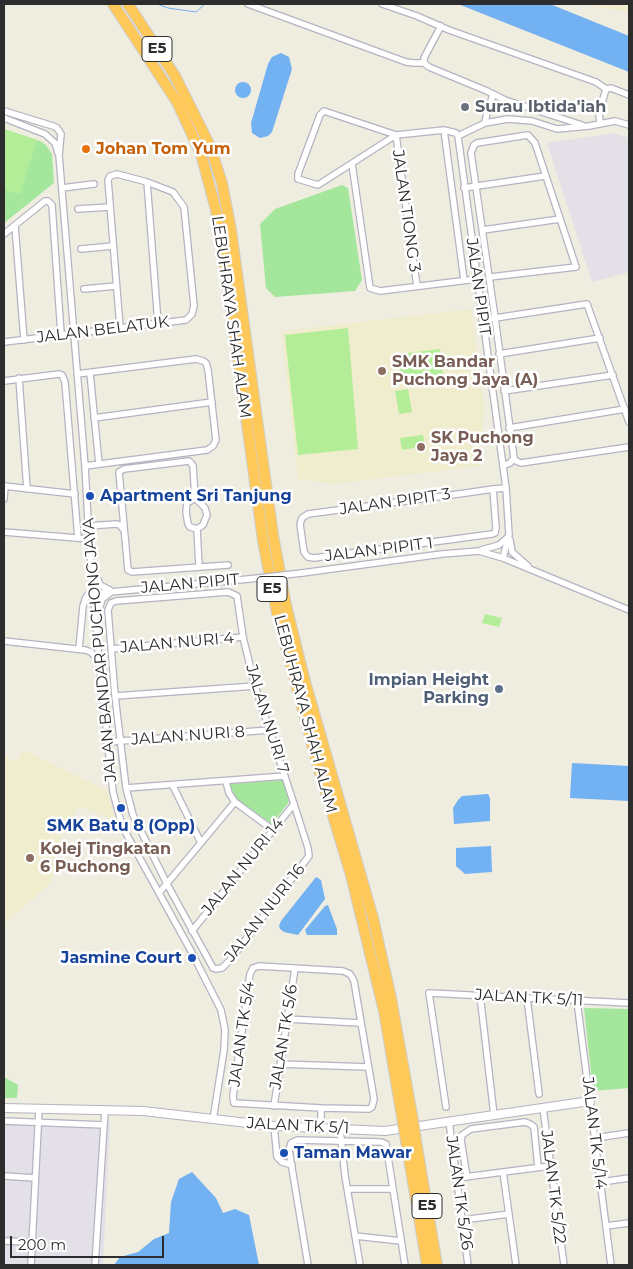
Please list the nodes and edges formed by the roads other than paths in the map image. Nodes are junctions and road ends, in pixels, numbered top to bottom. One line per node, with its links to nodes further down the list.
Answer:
1 (113, 4): 134 (highway, LEBUHRAYA SHAH ALAM / E5)
2 (128, 4): 134 (highway, LEBUHRAYA SHAH ALAM / E5)
3 (248, 4): 6 (street)
4 (382, 4): 5 (street)
5 (440, 26): 6 (street); 7 (street)
6 (424, 62): 8 (street)
7 (606, 90): 9 (street); 13 (street)
8 (493, 95): 12 (street); 15 (street)
9 (629, 95)
10 (4, 110): 19 (street, JALAN BANDAR PUCHONG JAYA)
11 (4, 118): 19 (street, JALAN BANDAR PUCHONG JAYA)
12 (486, 123): 15 (street); 18 (street)
13 (600, 123): 14 (street); 15 (street)
14 (629, 125)
15 (588, 126)
16 (444, 130): 17 (street); 18 (street); 37 (street)
17 (396, 135): 20 (street); 20 (street); 39 (street, JALAN TIONG 3)
18 (458, 136): 26 (street, JALAN PIPIT)
19 (59, 155): 25 (street, JALAN BANDAR PUCHONG JAYA)
20 (352, 164): 39 (street)
21 (545, 176): 24 (street); 24 (street); 29 (street)
22 (147, 182): 27 (street); 43 (street); 43 (street, JALAN BELATUK)
23 (94, 184): 25 (street)
24 (477, 186): 26 (street); 31 (street)
25 (62, 188): 45 (street, JALAN BANDAR PUCHONG JAYA)
26 (464, 188): 36 (street, JALAN PIPIT)
27 (110, 207): 28 (street); 33 (street)
28 (78, 209)
29 (560, 219): 31 (street); 35 (street)
30 (15, 226): 32 (street); 46 (street); 48 (street)
31 (483, 230): 35 (street)
32 (4, 234)
33 (112, 246): 34 (street); 38 (street)
34 (81, 249)
35 (490, 277): 41 (street)
36 (477, 279): 37 (street); 42 (street, JALAN PIPIT)
37 (464, 280): 39 (street)
38 (116, 286): 40 (street); 44 (street)
39 (418, 286)
40 (84, 290)
41 (496, 318): 42 (street); 47 (street); 50 (street)
42 (482, 320): 66 (street, JALAN PIPIT)
43 (158, 323): 44 (street, JALAN BELATUK)
44 (120, 327): 45 (street, JALAN BELATUK)
45 (72, 333): 46 (street, JALAN BELATUK); 52 (street, JALAN BANDAR PUCHONG JAYA)
46 (61, 334): 48 (street, JALAN BELATUK)
47 (600, 338): 50 (street); 53 (street)
48 (24, 340): 49 (street, JALAN BELATUK)
49 (4, 342)
50 (499, 354): 56 (street)
51 (90, 373): 52 (street); 57 (street); 59 (street)
52 (77, 374): 65 (street, JALAN BANDAR PUCHONG JAYA)
53 (613, 375): 56 (street); 58 (street)
54 (19, 378): 55 (street); 69 (street); 71 (street)
55 (4, 381)
56 (504, 391): 61 (street)
57 (212, 402): 59 (street); 64 (street)
58 (625, 409): 60 (street); 61 (street)
59 (94, 418): 64 (street)
60 (629, 422)
61 (509, 428): 63 (street)
62 (629, 447): 63 (street)
63 (515, 460): 66 (street)
64 (99, 464): 65 (street)
65 (85, 466): 76 (street, JALAN BANDAR PUCHONG JAYA)
66 (503, 466): 68 (street, JALAN PIPIT)
67 (5, 486): 69 (street); 73 (street)
68 (506, 488): 70 (street, JALAN PIPIT 3); 81 (street, JALAN PIPIT)
69 (28, 489): 71 (street)
70 (493, 489): 80 (street, JALAN PIPIT 3); 80 (street, JALAN PIPIT 1)
71 (75, 494): 82 (street)
72 (195, 498): 74 (street); 77 (street); 77 (street)
73 (4, 499)
74 (122, 515): 75 (street); 78 (street)
75 (116, 524): 76 (street); 78 (street)
76 (88, 526): 83 (street, JALAN BANDAR PUCHONG JAYA)
77 (197, 529): 87 (street)
78 (123, 530): 87 (street)
79 (4, 532): 82 (street)
80 (302, 536)
81 (509, 536): 84 (street); 85 (street, JALAN PIPIT); 88 (street)
82 (78, 538): 83 (street)
83 (89, 543): 89 (street); 90 (street, JALAN BANDAR PUCHONG JAYA)
84 (479, 551): 85 (street, JALAN PIPIT); 89 (street, JALAN PIPIT, bridge)
85 (503, 558): 88 (street, JALAN PIPIT)
86 (228, 565): 87 (street)
87 (199, 567)
88 (534, 571): 91 (street, JALAN PIPIT)
89 (115, 591): 90 (street, JALAN PIPIT); 92 (street)
90 (94, 593): 92 (street, JALAN BANDAR PUCHONG JAYA); 96 (street)
91 (629, 610)
92 (97, 623): 97 (street, JALAN BANDAR PUCHONG JAYA)
93 (244, 637): 95 (street, JALAN NURI 4); 95 (street, JALAN NURI 7); 98 (street, JALAN NURI 7)
94 (4, 641): 96 (street)
95 (111, 649): 99 (street)
96 (79, 650): 97 (street)
97 (99, 661): 102 (street, JALAN BANDAR PUCHONG JAYA)
98 (254, 686): 99 (street); 100 (street, JALAN NURI 7)
99 (115, 696): 101 (street)
100 (270, 730): 101 (street, JALAN NURI 8); 103 (street, JALAN NURI 7)
101 (120, 741): 102 (street, JALAN NURI 8); 106 (street)
102 (107, 742): 113 (street, JALAN BANDAR PUCHONG JAYA)
103 (285, 776): 104 (street); 108 (street, JALAN NURI 7)
104 (226, 782): 105 (street); 107 (street)
105 (173, 786): 106 (street); 110 (street)
106 (126, 788): 112 (street)
107 (235, 802): 109 (street); 110 (street)
108 (294, 804): 109 (street, JALAN NURI 14); 111 (street, JALAN NURI 7)
109 (273, 830): 114 (street, JALAN NURI 14)
110 (201, 843): 112 (street)
111 (308, 848): 114 (street, JALAN NURI 16)
112 (167, 884): 113 (street); 114 (street)
113 (159, 893): 135 (street, JALAN BANDAR PUCHONG JAYA)
114 (192, 931)
115 (295, 968): 120 (street, JALAN TK 5/6); 121 (street); 126 (street, JALAN TK 5/4)
116 (480, 996): 117 (street, JALAN TK 5/11); 127 (street, JALAN TK 5/11); 133 (street)
117 (527, 998): 118 (street, JALAN TK 5/11); 124 (street)
118 (577, 1001): 119 (street, JALAN TK 5/11); 125 (street, JALAN TK 5/14)
119 (629, 1004)
120 (287, 1019): 121 (street); 122 (street, JALAN TK 5/6)
121 (360, 1023): 123 (street)
122 (280, 1064): 123 (street); 126 (street, JALAN TK 5/6)
123 (368, 1067): 129 (street)
124 (539, 1094)
125 (590, 1101): 130 (street, JALAN TK 5/1); 144 (street, JALAN TK 5/14)
126 (274, 1106): 129 (street)
127 (446, 1107)
128 (4, 1108): 131 (street, JALAN TK 5/1)
129 (321, 1108): 141 (street)
130 (543, 1108): 133 (street, JALAN TK 5/1); 148 (street, JALAN TK 5/22)
131 (39, 1109): 132 (street, JALAN TK 5/1); 138 (street)
132 (105, 1110): 135 (street, JALAN TK 5/1); 139 (street)
133 (494, 1115): 137 (street, JALAN TK 5/1)
134 (407, 1116): 146 (highway, LEBUHRAYA SHAH ALAM / E5, bridge)
135 (213, 1120): 140 (street, JALAN TK 5/1)
136 (4, 1121): 138 (street)
137 (449, 1121): 142 (street, JALAN TK 5/1); 154 (street, JALAN TK 5/26)
138 (38, 1123): 139 (street); 153 (street)
139 (104, 1125): 168 (street)
140 (274, 1126): 141 (street, JALAN TK 5/1); 147 (street)
141 (321, 1128): 142 (street, JALAN TK 5/1)
142 (340, 1129): 145 (street)
143 (629, 1133): 144 (street)
144 (595, 1138): 156 (street, JALAN TK 5/14)
145 (341, 1141): 147 (street); 157 (street); 158 (street)
146 (412, 1147): 172 (highway, LEBUHRAYA SHAH ALAM / E5); 173 (highway, LEBUHRAYA SHAH ALAM / E5)
147 (292, 1165): 169 (street)
148 (550, 1166): 149 (street); 176 (street, JALAN TK 5/22)
149 (538, 1167): 150 (street); 152 (street)
150 (503, 1172): 152 (street); 159 (street)
151 (4, 1176): 153 (street)
152 (467, 1177): 154 (street)
153 (35, 1178): 166 (street)
154 (457, 1178): 160 (street, JALAN TK 5/26)
155 (629, 1178): 156 (street)
156 (601, 1182): 162 (street, JALAN TK 5/14)
157 (348, 1189): 158 (street); 163 (street)
158 (393, 1189): 165 (street)
159 (509, 1214): 160 (street); 175 (street)
160 (462, 1220): 174 (street, JALAN TK 5/26)
161 (629, 1223): 162 (street)
162 (606, 1226): 177 (street, JALAN TK 5/14)
163 (355, 1236): 165 (street); 170 (street)
164 (4, 1241): 166 (street)
165 (401, 1241): 171 (street)
166 (32, 1242): 167 (street)
167 (31, 1265)
168 (95, 1265)
169 (308, 1265)
170 (360, 1265)
171 (405, 1265)
172 (427, 1265)
173 (437, 1265)
174 (468, 1265)
175 (516, 1265)
176 (564, 1265)
177 (611, 1265)

